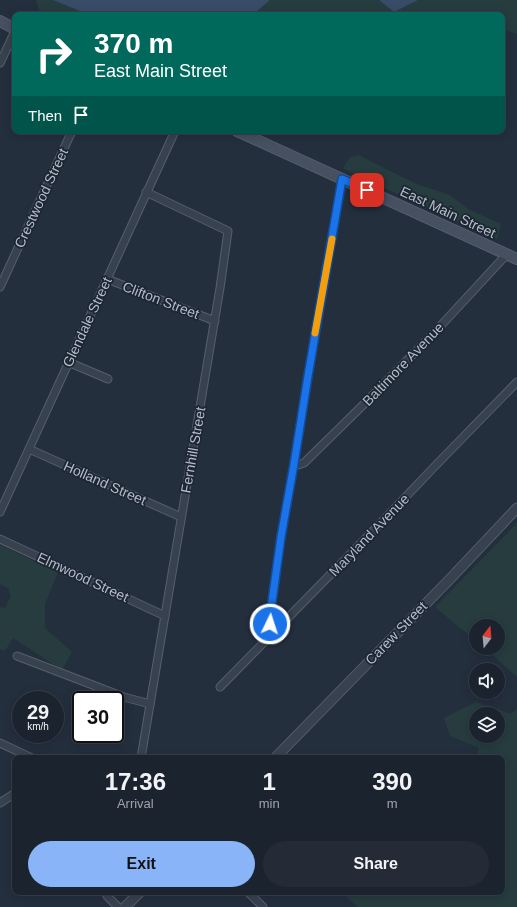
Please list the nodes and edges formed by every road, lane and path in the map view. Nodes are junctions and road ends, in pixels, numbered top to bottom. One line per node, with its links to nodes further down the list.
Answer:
1 (0, 21): 2 (main road)
2 (12, 28)
3 (12, 37): 4 (street)
4 (0, 63)
5 (71, 134): 13 (street, Crestwood Street)
6 (174, 134): 9 (street, Glendale Street)
7 (244, 134): 8 (main road, East Main Street)
8 (342, 179): 10 (main road, East Main Street); 19 (street)
9 (146, 192): 12 (street, Glendale Street); 14 (street, Fernhill Street)
10 (507, 254): 11 (main road, East Main Street); 19 (street, Baltimore Avenue)
11 (517, 259)
12 (107, 278): 14 (street, Clifton Street); 15 (street, Glendale Street)
13 (0, 287)
14 (215, 321): 22 (street, Fernhill Street)
15 (68, 362): 16 (street); 18 (street, Glendale Street)
16 (108, 379)
17 (517, 382): 25 (street, Maryland Avenue)
18 (29, 449): 21 (street, Glendale Street); 22 (street, Holland Street)
19 (294, 464): 25 (street)
20 (517, 508): 32 (street, Carew Street)
21 (0, 512)
22 (181, 517): 24 (street, Fernhill Street)
23 (0, 539): 24 (street, Elmwood Street)
24 (165, 616): 28 (street, Fernhill Street)
25 (274, 632): 27 (street, Maryland Avenue)
26 (17, 656): 28 (street)
27 (220, 687)
28 (150, 704): 31 (street, Fernhill Street)
29 (0, 743): 30 (street)
30 (26, 755)
31 (142, 755)
32 (278, 755)
33 (12, 795): 34 (street)
34 (0, 803)
35 (106, 895): 39 (street)
36 (137, 895): 40 (street)
37 (251, 895): 38 (street)
38 (262, 906)
39 (118, 907)
40 (125, 907)

